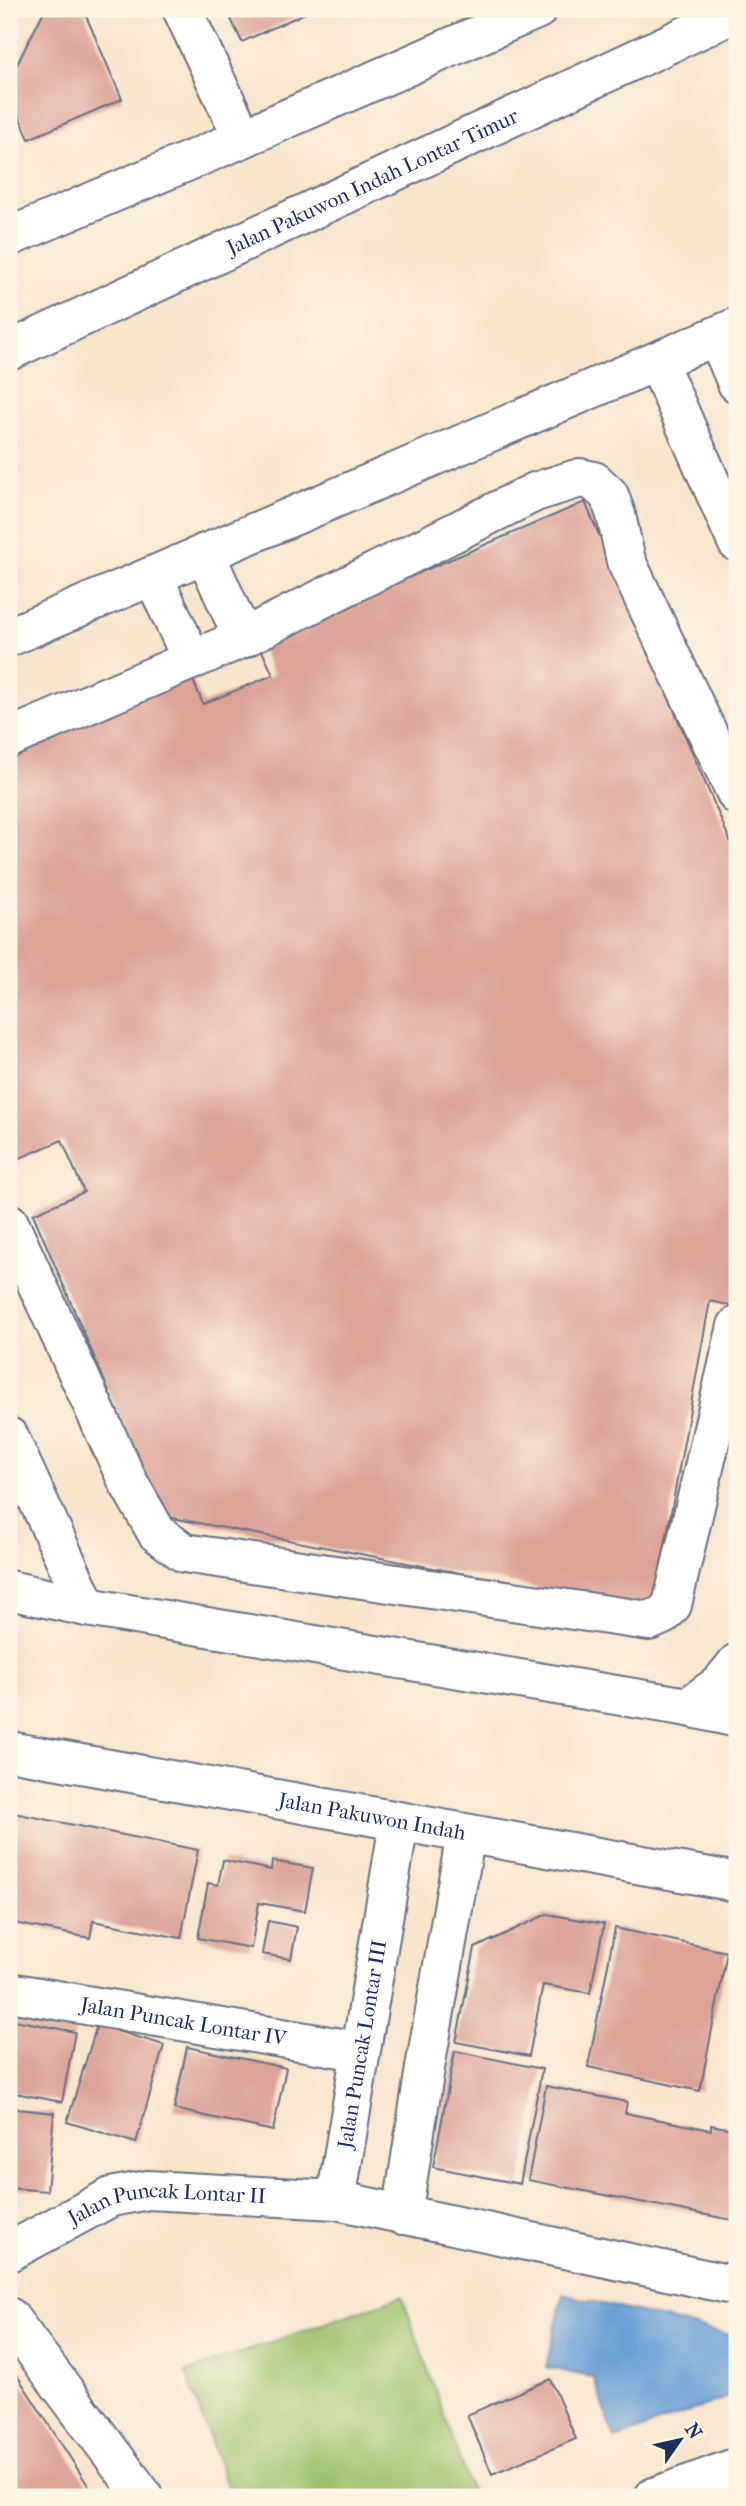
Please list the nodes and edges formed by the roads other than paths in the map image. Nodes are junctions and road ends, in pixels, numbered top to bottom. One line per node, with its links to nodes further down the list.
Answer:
1 (182, 9): 4 (street)
2 (538, 9): 4 (street)
3 (737, 12): 7 (street, Jalan Pakuwon Indah Lontar Timur)
4 (243, 138): 5 (street)
5 (9, 237)
6 (727, 332): 8 (street); 9 (street)
7 (9, 351)
8 (657, 361): 10 (street); 11 (street)
9 (737, 383)
10 (737, 542)
11 (205, 553): 12 (street); 14 (street)
12 (153, 576): 13 (street); 15 (street)
13 (9, 637)
14 (243, 638): 15 (street); 17 (street)
15 (191, 660): 16 (street)
16 (9, 738)
17 (737, 795)
18 (9, 1225): 20 (street)
19 (737, 1326): 20 (street)
20 (727, 1416)
21 (9, 1437): 23 (street)
22 (9, 1590): 23 (street)
23 (87, 1607): 25 (street)
24 (737, 1663): 25 (street)
25 (688, 1707): 26 (street)
26 (737, 1718)
27 (9, 1751): 28 (street, Jalan Pakuwon Indah)
28 (399, 1823): 29 (street, Jalan Pakuwon Indah); 32 (street, Jalan Puncak Lontar III)
29 (466, 1834): 30 (street, Jalan Pakuwon Indah); 34 (street)
30 (737, 1882)
31 (9, 1992): 32 (street, Jalan Puncak Lontar IV)
32 (359, 2051): 33 (street, Jalan Puncak Lontar III)
33 (336, 2200): 34 (street); 35 (street, Jalan Puncak Lontar II)
34 (402, 2215): 36 (street)
35 (9, 2252)
36 (737, 2286)
37 (9, 2317): 39 (street)
38 (737, 2467): 40 (street)
39 (144, 2497)
40 (654, 2497)

